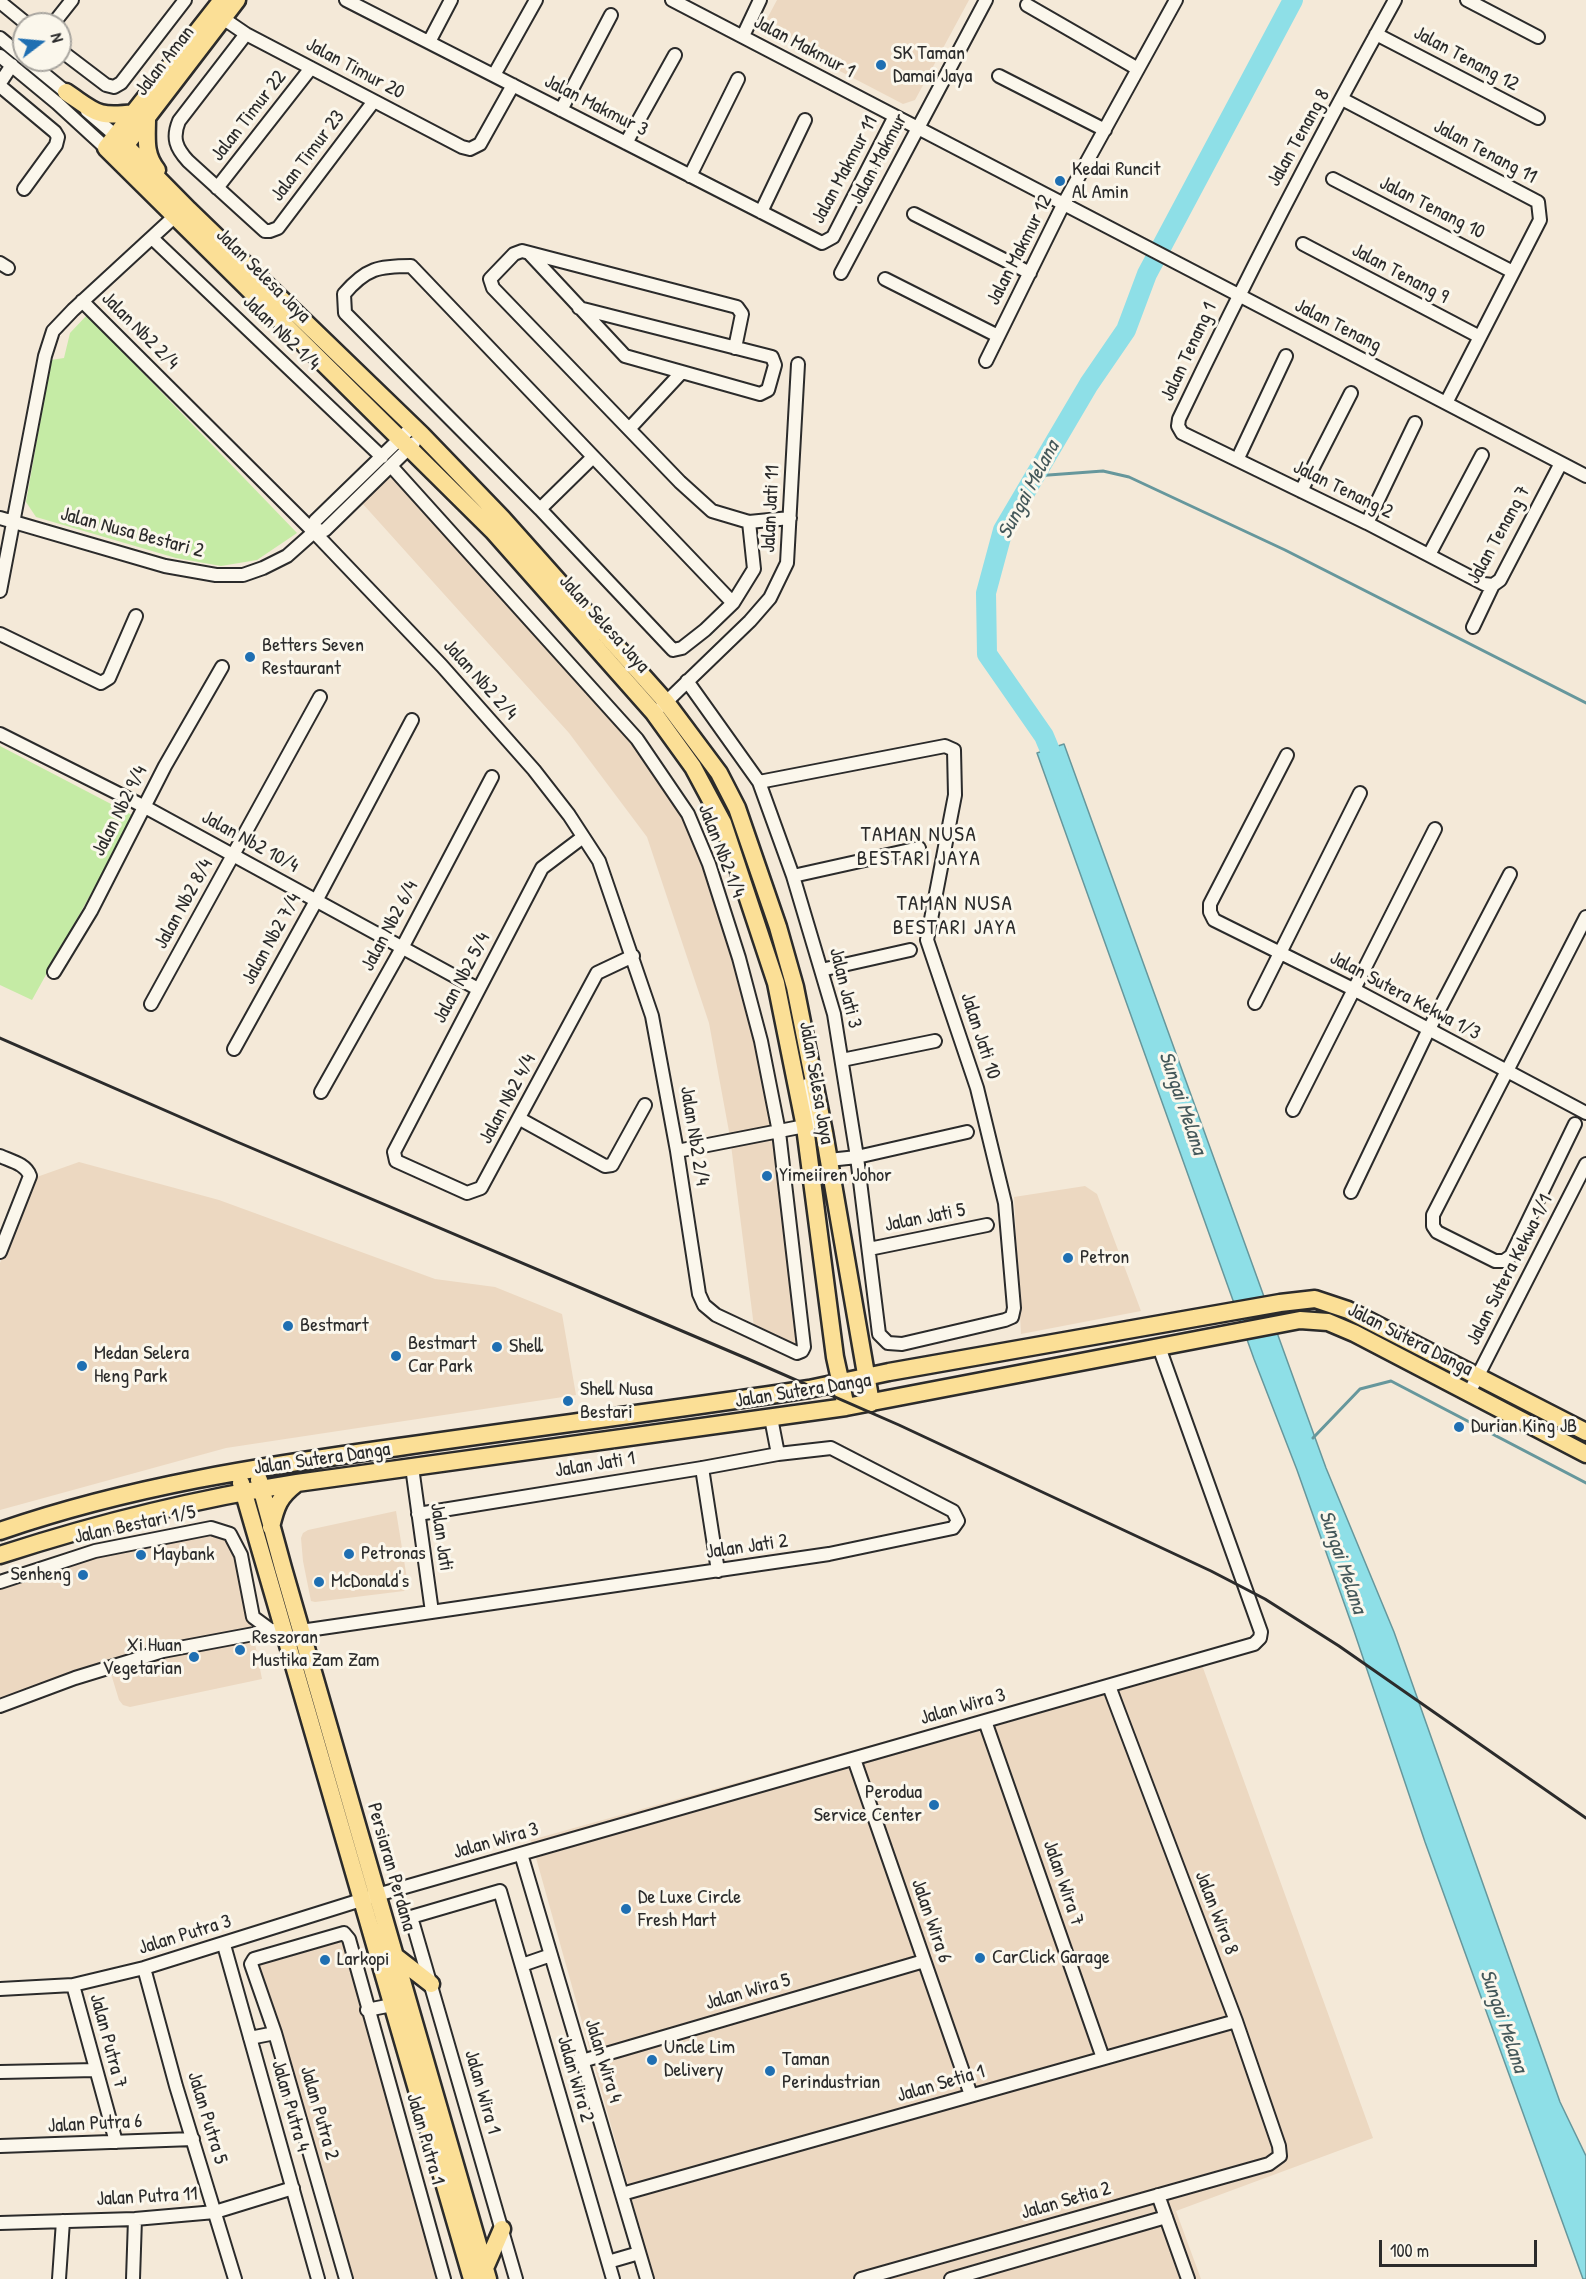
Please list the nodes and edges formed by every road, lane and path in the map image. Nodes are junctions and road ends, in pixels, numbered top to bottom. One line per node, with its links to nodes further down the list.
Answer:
1 (72, 0): 17 (street)
2 (185, 0): 29 (street)
3 (222, 0): 44 (main road, Jalan Aman)
4 (237, 0): 19 (main road, Jalan Aman)
5 (451, 0): 25 (street)
6 (536, 0): 35 (street)
7 (672, 0): 22 (street, Jalan Makmur 1)
8 (760, 0): 22 (street)
9 (986, 0): 48 (street, Jalan Makmur)
10 (1395, 0): 21 (street, Jalan Tenang 8)
11 (1467, 0): 23 (street)
12 (1173, 1): 32 (street, Jalan Makmur 12)
13 (0, 2): 16 (street)
14 (355, 2): 25 (street, Jalan Makmur 3)
15 (1027, 5): 32 (street)
16 (12, 12)
17 (62, 12)
18 (611, 15): 43 (street)
19 (224, 20): 20 (street, Jalan Timur 20); 44 (main road, Jalan Aman)
20 (246, 34): 31 (street, Jalan Timur 20); 54 (street)
21 (1376, 34): 41 (street, Jalan Tenang 8); 46 (street, Jalan Tenang 12)
22 (742, 36): 45 (street, Jalan Makmur 1)
23 (1538, 37)
24 (0, 38): 26 (street, Jalan Selesa Jaya)
25 (429, 42): 35 (street, Jalan Makmur 3)
26 (12, 48)
27 (675, 55): 50 (street)
28 (0, 56): 30 (street, Jalan Selesa Jaya)
29 (72, 59)
30 (12, 65): 38 (street)
31 (311, 68): 42 (street, Jalan Timur 20); 54 (street, Jalan Timur 22)
32 (1138, 69): 49 (street, Jalan Makmur 12)
33 (20, 72): 51 (street, Jalan Selesa Jaya)
34 (42, 72): 40 (street, Jalan Selesa Jaya)
35 (494, 75): 39 (street, Jalan Makmur 3)
36 (999, 76): 49 (street)
37 (738, 79): 52 (street)
38 (0, 85): 55 (street)
39 (513, 86): 42 (street, Jalan Timur 20); 43 (street, Jalan Makmur 3)
40 (66, 92): 44 (main road); 51 (street, Jalan Selesa Jaya)
41 (1342, 99): 64 (street, Jalan Tenang 11); 68 (street, Jalan Tenang 8)
42 (374, 101): 54 (street, Jalan Timur 23)
43 (561, 110): 50 (street, Jalan Makmur 3)
44 (140, 116): 51 (main road); 58 (main road)
45 (895, 116): 48 (street, Jalan Makmur 1); 61 (street, Jalan Makmur 11)
46 (1538, 118)
47 (805, 120): 57 (street)
48 (918, 128): 56 (street, Jalan Makmur 1); 65 (street, Jalan Makmur)
49 (1105, 130): 56 (street, Jalan Makmur 12)
50 (626, 143): 52 (street, Jalan Makmur 3)
51 (116, 147): 58 (main road, Jalan Selesa Jaya)
52 (690, 176): 57 (street, Jalan Makmur 3)
53 (1333, 179): 64 (street, Jalan Tenang 10)
54 (217, 188)
55 (24, 189)
56 (1068, 208): 66 (street, Jalan Makmur 12); 68 (street, Jalan Tenang)
57 (761, 212): 61 (street, Jalan Makmur 3)
58 (181, 214): 60 (street, Jalan Nb2 2/4); 83 (main road, Jalan Selesa Jaya); 84 (main road, Jalan Selesa Jaya)
59 (914, 214): 66 (street)
60 (152, 238): 69 (street, Jalan Nb2 2/4); 88 (street, Jalan Nb2 1/4)
61 (829, 241)
62 (1303, 244): 72 (street, Jalan Tenang 9)
63 (528, 253): 70 (street); 73 (street); 82 (street)
64 (1513, 272): 72 (street, Jalan Tenang 11)
65 (841, 273)
66 (1030, 273): 71 (street, Jalan Makmur 12)
67 (885, 279): 71 (street)
68 (1232, 293): 79 (street, Jalan Tenang); 81 (street, Jalan Tenang 1)
69 (82, 301): 94 (street); 97 (street, Jalan Nb2 2/4)
70 (579, 308): 73 (street); 77 (street)
71 (998, 336): 75 (street, Jalan Makmur 12)
72 (1479, 337): 79 (street, Jalan Tenang 11)
73 (735, 348): 77 (street)
74 (1286, 356): 87 (street)
75 (986, 361)
76 (798, 364): 93 (street, Jalan Jati 11)
77 (681, 373): 82 (street)
78 (1351, 393): 91 (street)
79 (1446, 403): 89 (street, Jalan Tenang)
80 (1415, 423): 96 (street)
81 (1178, 426): 87 (street, Jalan Tenang 2)
82 (629, 429): 95 (street)
83 (418, 431): 84 (street, Jalan Nusa Bestari 2); 108 (main road, Jalan Selesa Jaya)
84 (404, 444): 88 (street, Jalan Nusa Bestari 2); 108 (main road, Jalan Selesa Jaya)
85 (1482, 455): 98 (street)
86 (592, 458): 92 (street); 92 (street); 101 (street)
87 (1238, 458): 91 (street, Jalan Tenang 2)
88 (386, 461): 97 (street, Jalan Nusa Bestari 2); 147 (street, Jalan Nb2 1/4)
89 (1561, 463): 90 (street, Jalan Tenang); 99 (street, Jalan Tenang 7)
90 (1586, 476)
91 (1301, 491): 96 (street, Jalan Tenang 2)
92 (540, 509): 101 (street)
93 (790, 518): 95 (street); 106 (street, Jalan Jati 11)
94 (6, 520): 97 (street, Jalan Nusa Bestari 2); 100 (street)
95 (749, 522): 101 (street)
96 (1367, 523): 98 (street, Jalan Tenang 2)
97 (314, 532): 117 (street, Jalan Nb2 2/4)
98 (1429, 555): 99 (street, Jalan Tenang 2)
99 (1492, 585): 103 (street, Jalan Tenang 7)
100 (0, 591)
101 (733, 603)
102 (136, 616): 104 (street)
103 (1473, 627)
104 (0, 634)
105 (222, 667): 115 (street, Jalan Nb2 9/4)
106 (687, 681): 108 (street, Jalan Jati 11); 113 (street, Jalan Jati 3)
107 (320, 697): 119 (street, Jalan Nb2 8/4)
108 (660, 708): 137 (main road, Jalan Selesa Jaya); 146 (main road, Jalan Selesa Jaya)
109 (412, 720): 122 (street, Jalan Nb2 7/4)
110 (0, 734): 115 (street, Jalan Nb2 10/4)
111 (1287, 755): 126 (street, Jalan Sutera Kekwa 1/3)
112 (492, 777): 124 (street, Jalan Nb2 6/4)
113 (759, 782): 121 (street, Jalan Jati 3); 161 (street, Jalan Jati 10)
114 (1360, 793): 126 (street)
115 (145, 807): 119 (street, Jalan Nb2 10/4); 129 (street, Jalan Nb2 9/4)
116 (1435, 829): 131 (street)
117 (584, 837): 127 (street, Jalan Nb2 2/4); 130 (street, Jalan Nb2 5/4)
118 (919, 848): 121 (street)
119 (233, 856): 122 (street, Jalan Nb2 10/4); 133 (street, Jalan Nb2 8/4)
120 (1510, 874): 134 (street)
121 (793, 876): 128 (street, Jalan Jati 3)
122 (316, 901): 124 (street, Jalan Nb2 10/4); 136 (street, Jalan Nb2 7/4)
123 (1586, 917): 139 (street)
124 (402, 948): 130 (street, Jalan Nb2 10/4); 140 (street, Jalan Nb2 6/4)
125 (910, 950): 128 (street)
126 (1281, 954): 131 (street, Jalan Sutera Kekwa 1/3); 132 (street)
127 (633, 956): 144 (street, Jalan Nb2 4/4); 149 (street, Jalan Nb2 2/4)
128 (821, 970): 138 (street, Jalan Jati 3)
129 (54, 972)
130 (478, 989): 150 (street, Jalan Nb2 5/4)
131 (1355, 990): 134 (street, Jalan Sutera Kekwa 1/3); 142 (street)
132 (1255, 1003)
133 (151, 1004)
134 (1428, 1031): 139 (street, Jalan Sutera Kekwa 1/3); 155 (street)
135 (935, 1041): 138 (street)
136 (234, 1049)
137 (809, 1057): 146 (street); 153 (main road, Jalan Selesa Jaya)
138 (842, 1060): 152 (street, Jalan Jati 3)
139 (1507, 1072): 143 (street, Jalan Sutera Kekwa 1/3); 145 (street)
140 (321, 1092)
141 (645, 1105): 144 (street)
142 (1293, 1110)
143 (1586, 1113)
144 (519, 1119): 150 (street, Jalan Nb2 4/4)
145 (1575, 1124)
146 (805, 1127): 147 (street); 163 (main road, Jalan Selesa Jaya)
147 (779, 1132): 149 (street); 159 (street, Jalan Nb2 1/4)
148 (967, 1132): 152 (street)
149 (677, 1151): 159 (street, Jalan Nb2 2/4)
150 (394, 1152)
151 (0, 1156): 158 (street)
152 (857, 1157): 153 (street); 157 (street, Jalan Jati 3)
153 (829, 1160): 160 (main road, Jalan Selesa Jaya)
154 (1586, 1164): 166 (street, Jalan Sutera Kekwa 1/1)
155 (1351, 1192)
156 (987, 1225): 157 (street, Jalan Jati 5)
157 (869, 1249): 161 (street, Jalan Jati 3)
158 (0, 1252)
159 (704, 1305)
160 (858, 1334): 164 (main road); 165 (main road, Jalan Selesa Jaya)
161 (879, 1334)
162 (1159, 1347): 169 (main road, Jalan Sutera Danga); 170 (main road, Jalan Sutera Danga); 196 (street, Jalan Wira 3)
163 (835, 1357): 167 (main road, Jalan Selesa Jaya); 168 (main road)
164 (889, 1372): 165 (main road, Jalan Sutera Danga); 166 (main road, Jalan Sutera Danga)
165 (865, 1377): 167 (main road, Jalan Sutera Danga); 170 (main road, Jalan Selesa Jaya)
166 (1477, 1377): 169 (street, Jalan Sutera Kekwa 1/1); 173 (main road, Jalan Sutera Danga)
167 (841, 1382): 168 (main road, Jalan Sutera Danga); 171 (main road, Jalan Selesa Jaya)
168 (809, 1389): 176 (main road, Jalan Sutera Danga)
169 (1469, 1393): 175 (main road, Jalan Sutera Danga)
170 (871, 1403): 171 (main road, Jalan Sutera Danga)
171 (846, 1407): 172 (main road, Jalan Sutera Danga)
172 (771, 1418): 174 (street); 177 (main road, Jalan Sutera Danga)
173 (1586, 1432)
174 (778, 1454): 178 (street, Jalan Jati 1); 189 (street, Jalan Jati 2)
175 (1586, 1454)
176 (256, 1467): 179 (main road, Jalan Sutera Danga); 181 (main road, Persiaran Perdana)
177 (412, 1467): 180 (main road, Jalan Sutera Danga); 184 (street, Jalan Jati)
178 (702, 1468): 184 (street, Jalan Jati 1); 189 (street)
179 (238, 1470): 182 (main road, Persiaran Perdana); 187 (main road, Jalan Sutera Danga)
180 (297, 1483): 181 (main road, Jalan Sutera Danga); 186 (main road)
181 (261, 1489): 182 (main road, Jalan Sutera Danga); 186 (main road, Persiaran Perdana)
182 (243, 1492): 183 (main road, Jalan Sutera Danga); 185 (main road, Persiaran Perdana)
183 (213, 1497): 185 (main road); 188 (main road, Jalan Sutera Danga)
184 (418, 1514): 191 (street, Jalan Jati)
185 (252, 1522): 193 (main road, Persiaran Perdana)
186 (271, 1528): 194 (main road, Persiaran Perdana)
187 (1, 1530)
188 (0, 1555)
189 (718, 1571): 191 (street, Jalan Jati 2)
190 (0, 1582): 192 (street, Jalan Bestari 1/5)
191 (432, 1612): 194 (street, Jalan Jati 2)
192 (253, 1617): 193 (street); 195 (street)
193 (277, 1630): 195 (street); 201 (main road, Persiaran Perdana)
194 (301, 1631): 201 (main road, Persiaran Perdana)
195 (238, 1637): 197 (street)
196 (1109, 1686): 198 (street, Jalan Wira 3); 215 (street, Jalan Wira 8)
197 (0, 1706)
198 (986, 1721): 199 (street, Jalan Wira 3); 218 (street, Jalan Wira 7)
199 (854, 1759): 200 (street, Jalan Wira 3); 207 (street, Jalan Wira 6)
200 (521, 1854): 201 (street, Jalan Wira 3); 205 (street, Jalan Wira 4)
201 (369, 1897): 204 (street, Jalan Putra 3); 206 (main road, Persiaran Perdana); 213 (main road, Persiaran Perdana)
202 (411, 1917): 208 (street, Jalan Wira 2); 210 (street, Jalan Wira 1)
203 (344, 1933): 214 (street, Jalan Putra 1); 216 (street, Jalan Putra 2)
204 (224, 1944): 209 (street, Jalan Putra 3); 217 (street, Jalan Putra 4)
205 (551, 1955): 208 (street); 219 (street, Jalan Wira 4)
206 (395, 1956): 210 (main road); 238 (main road, Persiaran Perdana)
207 (924, 1961): 219 (street, Jalan Wira 5); 222 (street, Jalan Wira 6)
208 (522, 1965): 237 (street, Jalan Wira 2)
209 (144, 1968): 211 (street, Jalan Putra 3); 223 (street, Jalan Putra 5)
210 (431, 1984): 235 (street, Jalan Wira 1)
211 (73, 1985): 212 (street, Jalan Putra 3); 220 (street, Jalan Putra 7)
212 (0, 1989)
213 (392, 2005): 214 (street); 238 (main road, Persiaran Perdana)
214 (368, 2010): 244 (street, Jalan Putra 1)
215 (1236, 2021): 218 (street, Jalan Setia 1); 226 (street, Jalan Wira 8)
216 (275, 2033): 217 (street); 243 (street, Jalan Putra 2)
217 (250, 2038): 227 (street, Jalan Putra 4)
218 (1103, 2058): 222 (street, Jalan Setia 1)
219 (582, 2061): 228 (street, Jalan Wira 4)
220 (96, 2070): 221 (street); 224 (street, Jalan Putra 7)
221 (0, 2072)
222 (971, 2096): 228 (street, Jalan Setia 1)
223 (193, 2139): 224 (street, Jalan Putra 6); 230 (street, Jalan Putra 5)
224 (116, 2142): 225 (street, Jalan Putra 6)
225 (0, 2146)
226 (1280, 2156): 229 (street, Jalan Setia 2)
227 (292, 2188): 230 (street, Jalan Putra 11); 242 (street, Jalan Putra 4)
228 (622, 2194): 236 (street, Jalan Wira 4)
229 (1158, 2195): 231 (street); 248 (street, Jalan Setia 2)
230 (215, 2212): 232 (street, Jalan Putra 11); 241 (street, Jalan Putra 5)
231 (1166, 2217): 249 (street); 250 (street)
232 (135, 2219): 233 (street, Jalan Putra 11); 240 (street)
233 (63, 2221): 234 (street, Jalan Putra 11); 239 (street)
234 (0, 2223)
235 (502, 2229): 238 (main road); 245 (street, Jalan Wira 1)
236 (639, 2253): 237 (street); 247 (street, Jalan Wira 4)
237 (608, 2262): 246 (street, Jalan Wira 2)
238 (482, 2275)
239 (59, 2279)
240 (133, 2279)
241 (235, 2279)
242 (318, 2279)
243 (346, 2279)
244 (444, 2279)
245 (516, 2279)
246 (613, 2279)
247 (647, 2279)
248 (861, 2279)
249 (951, 2279)
250 (1188, 2279)

